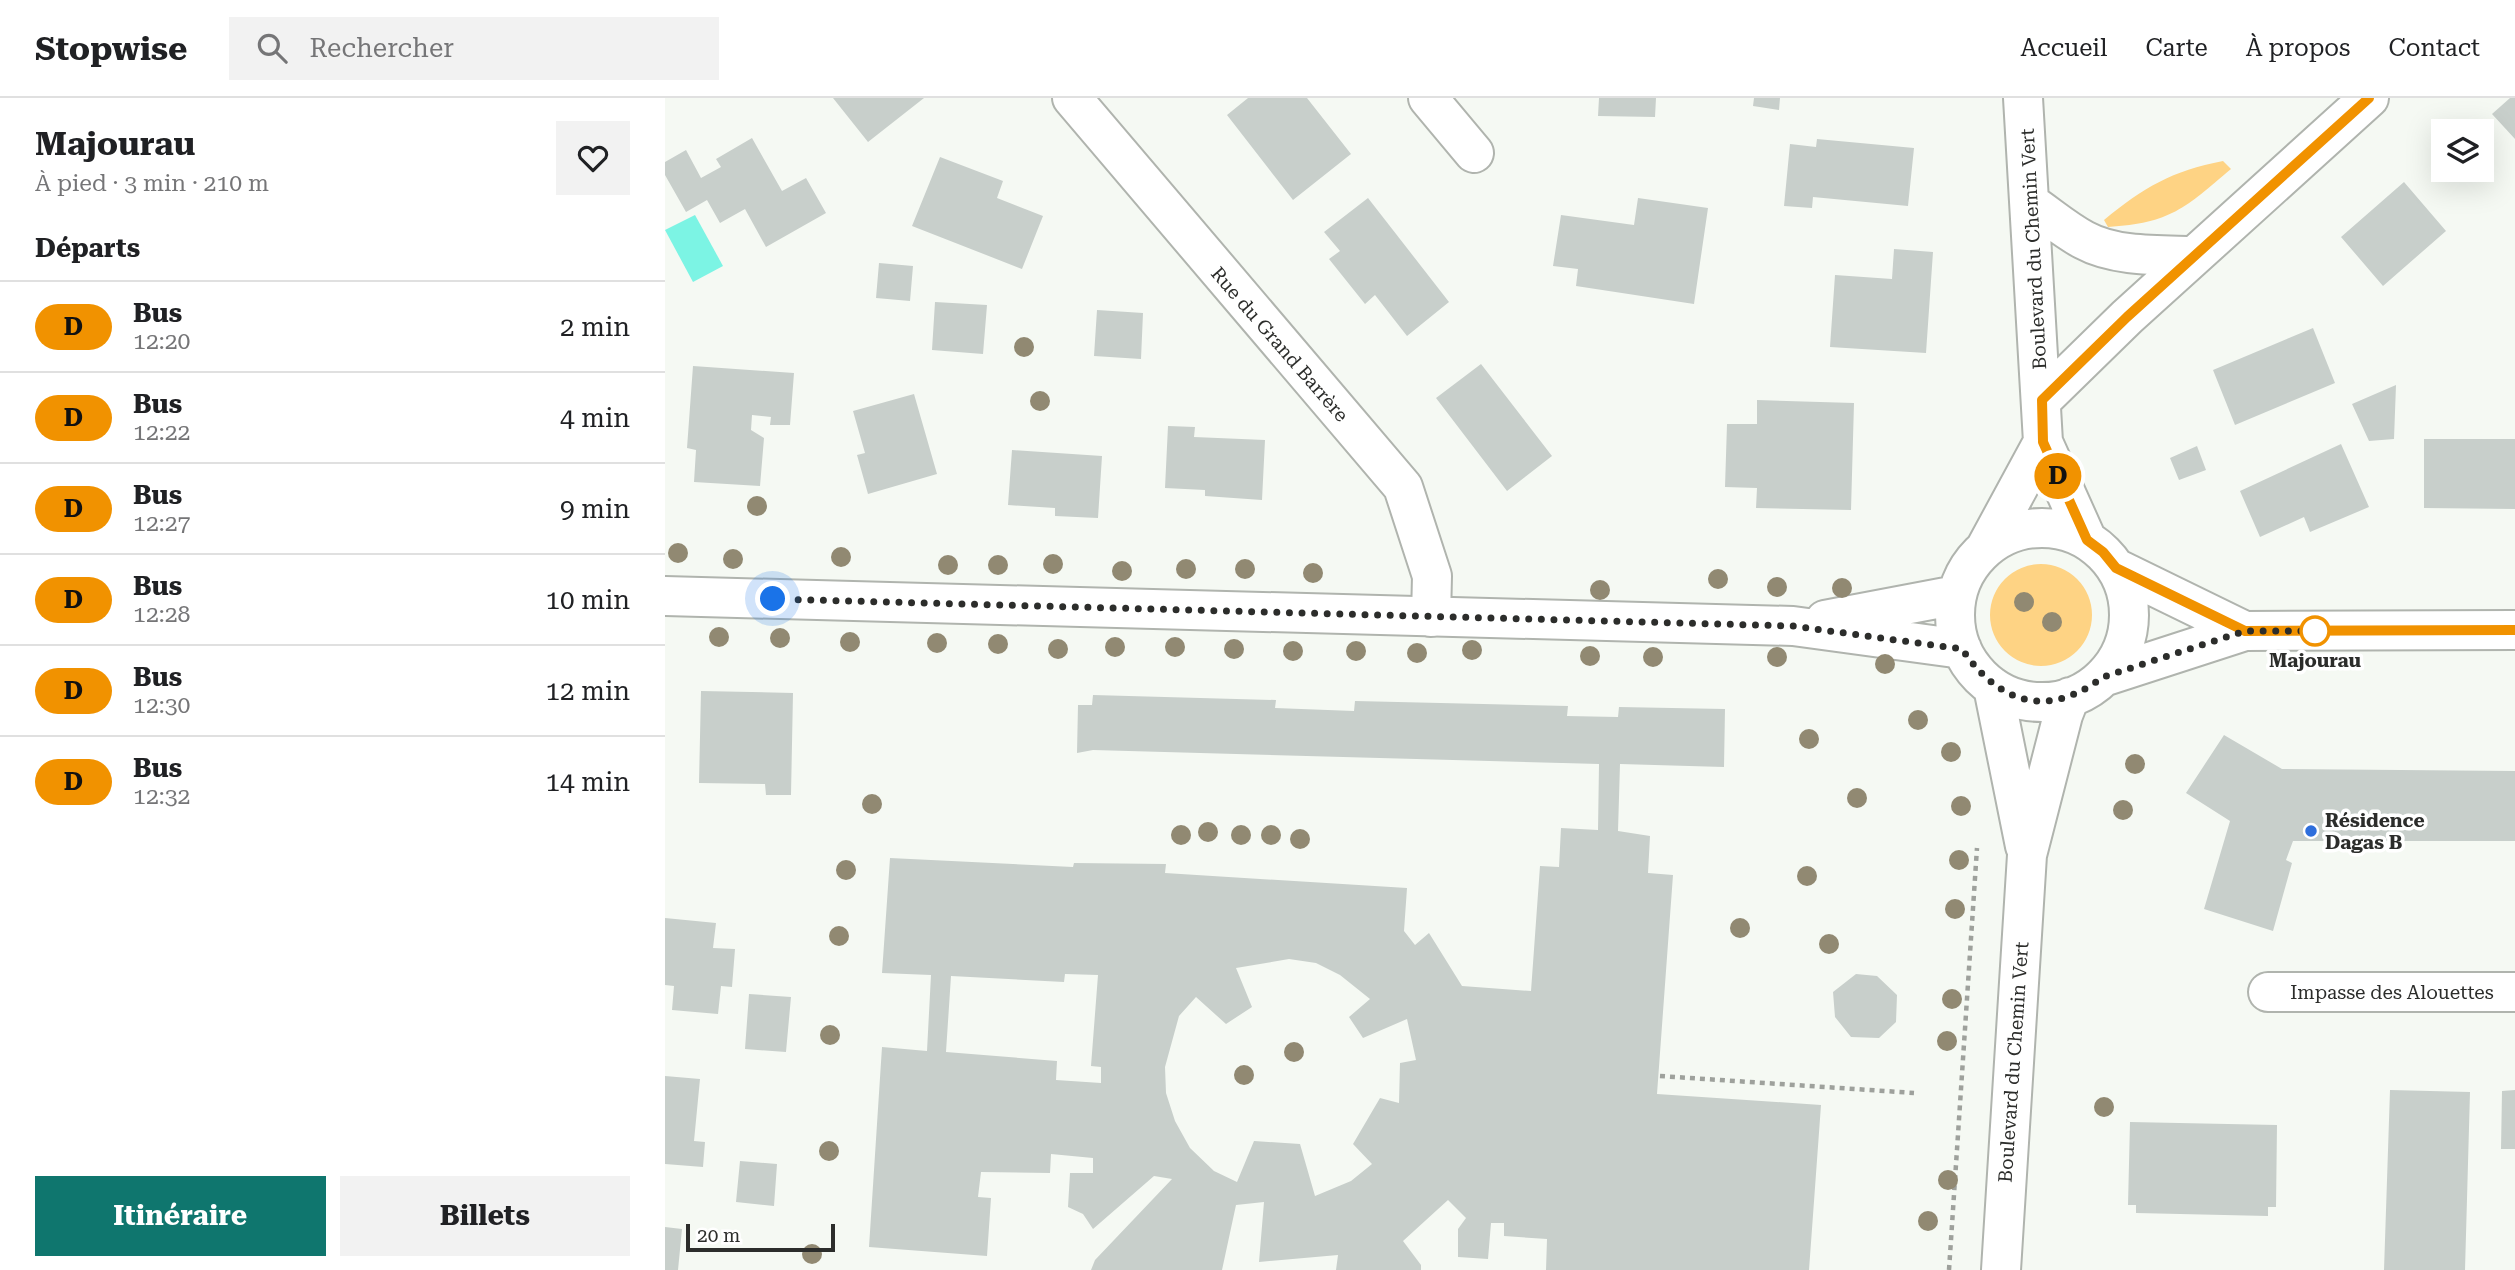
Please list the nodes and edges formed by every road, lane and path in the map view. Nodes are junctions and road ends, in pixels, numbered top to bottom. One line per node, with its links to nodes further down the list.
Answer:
1 (1072, 98): 15 (street, Rue du Grand Barrère)
2 (1428, 98): 5 (street)
3 (2023, 98): 6 (street, Boulevard du Chemin Vert)
4 (2369, 98): 7 (street)
5 (1474, 153)
6 (2030, 203): 7 (street); 8 (street, Boulevard du Chemin Vert)
7 (2193, 256): 8 (street)
8 (2042, 400): 9 (street, Boulevard du Chemin Vert)
9 (2043, 442): 10 (street, Boulevard du Chemin Vert); 11 (street, Boulevard du Chemin Vert)
10 (2087, 540): 11 (street); 12 (street)
11 (1985, 549): 13 (street)
12 (2116, 568): 18 (street); 20 (street)
13 (1957, 595): 16 (street); 19 (street)
14 (665, 596): 15 (street)
15 (1431, 617): 16 (street)
16 (1793, 626): 19 (street)
17 (2515, 630): 18 (street)
18 (2245, 631): 20 (street)
19 (1962, 649): 21 (street)
20 (2103, 677): 22 (street)
21 (1993, 687): 22 (street); 24 (street, Boulevard du Chemin Vert)
22 (2070, 696): 24 (street, Boulevard du Chemin Vert)
23 (1977, 838): 29 (path)
24 (2027, 855): 30 (street, Boulevard du Chemin Vert)
25 (2268, 992): 26 (street, Impasse des Alouettes)
26 (2515, 992)
27 (1660, 1076): 28 (path)
28 (1913, 1093)
29 (1949, 1270)
30 (2001, 1270)

